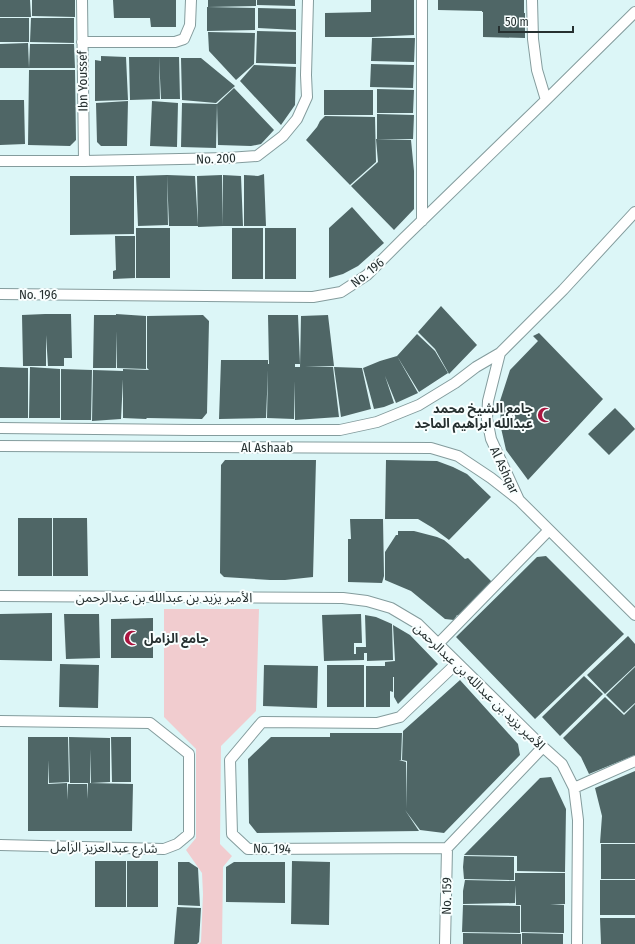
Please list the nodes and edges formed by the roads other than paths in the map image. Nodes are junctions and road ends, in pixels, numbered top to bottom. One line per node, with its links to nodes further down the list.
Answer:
1 (82, 0): 7 (street, Ibn Youssef)
2 (191, 0): 7 (street)
3 (308, 0): 10 (street, No. 200)
4 (422, 0): 12 (street)
5 (532, 0): 8 (street)
6 (635, 12): 8 (street, No. 196)
7 (82, 42): 10 (street, Ibn Youssef)
8 (546, 100): 12 (street, No. 196)
9 (0, 161): 10 (street, No. 200)
10 (84, 161)
11 (635, 212): 14 (street)
12 (422, 221): 13 (street, No. 196)
13 (0, 294)
14 (500, 353): 15 (street, Al Ashaab); 17 (street, Al Ashqar)
15 (0, 428)
16 (0, 446): 17 (street, Al Ashaab)
17 (519, 500): 18 (street, Al Ashqar)
18 (549, 530): 20 (street, Al Ashqar); 21 (street)
19 (0, 596): 21 (street, الأمير يزيد بن عبدالله بن عبدالرحمن)
20 (635, 615)
21 (438, 644): 22 (street, الأمير يزيد بن عبدالله بن عبدالرحمن)
22 (457, 663): 24 (street, الأمير يزيد بن عبدالله بن عبدالرحمن); 28 (street, No. 194)
23 (0, 721): 27 (street, شارع عبدالعزيز الزامل)
24 (543, 748): 26 (street, الأمير يزيد بن عبدالله بن عبدالرحمن); 28 (street)
25 (635, 761): 26 (street)
26 (574, 788): 30 (street, الأمير يزيد بن عبدالله بن عبدالرحمن)
27 (0, 845)
28 (447, 848): 29 (street, No. 159)
29 (445, 944)
30 (577, 944)

